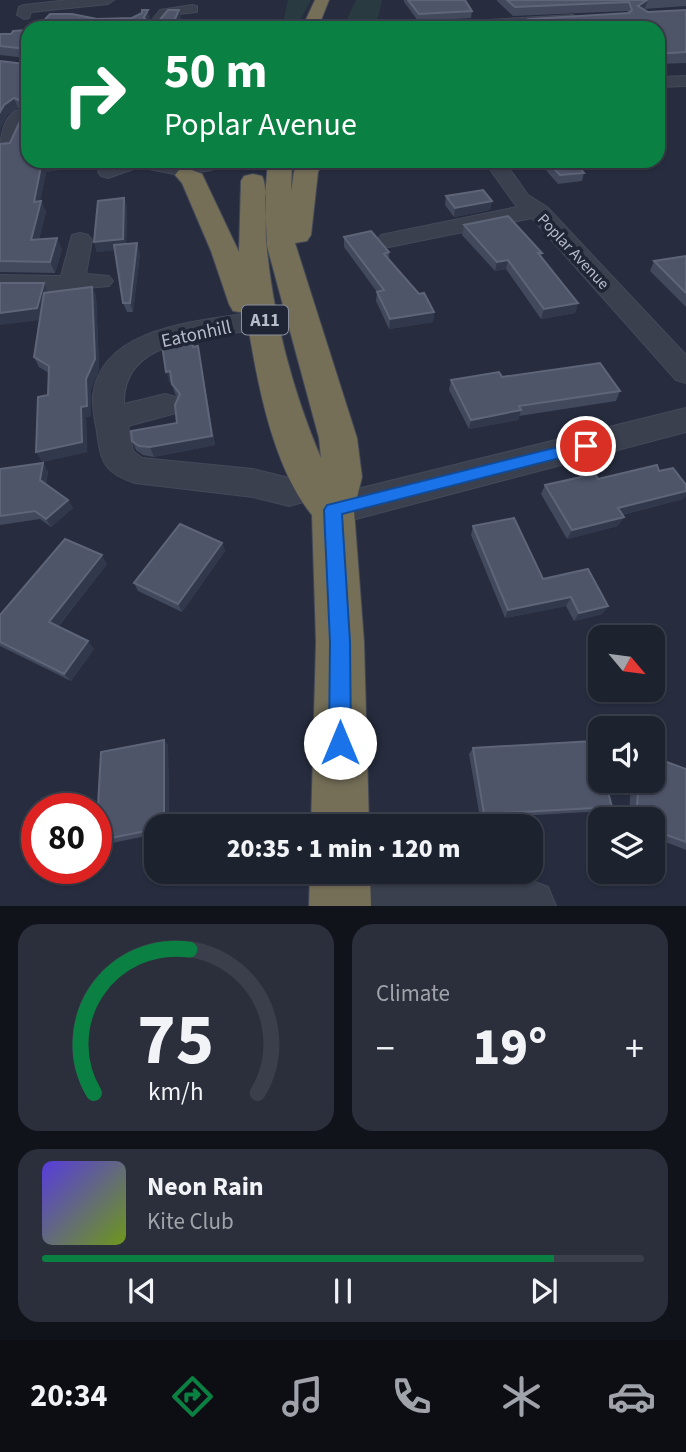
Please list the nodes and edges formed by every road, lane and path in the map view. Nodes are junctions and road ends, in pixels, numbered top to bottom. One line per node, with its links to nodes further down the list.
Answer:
1 (108, 0): 3 (street)
2 (322, 0): 9 (highway)
3 (70, 4): 5 (street); 6 (street)
4 (194, 4): 8 (street)
5 (20, 11)
6 (78, 18)
7 (594, 18): 10 (street)
8 (156, 21)
9 (313, 21)
10 (556, 21)
11 (686, 81): 12 (street)
12 (665, 82)
13 (16, 116): 14 (street)
14 (5, 142)
15 (119, 168): 22 (street)
16 (160, 168): 17 (street)
17 (189, 168): 30 (highway)
18 (255, 168): 34 (highway, A11)
19 (280, 168): 26 (highway, A11)
20 (308, 168): 26 (highway)
21 (499, 168): 23 (street, Poplar Avenue)
22 (108, 172)
23 (537, 210): 25 (street); 32 (street, Poplar Avenue)
24 (80, 240): 29 (street)
25 (389, 240)
26 (285, 265): 38 (highway, A11)
27 (100, 281): 29 (street)
28 (0, 283): 29 (street)
29 (72, 283)
30 (250, 322): 34 (highway); 36 (street, Eatonhill)
31 (686, 334): 32 (street)
32 (657, 341): 33 (street, Poplar Avenue)
33 (686, 373)
34 (277, 387): 38 (highway, A11)
35 (165, 405): 36 (street)
36 (111, 418): 38 (street, Eatonhill)
37 (686, 420): 38 (street)
38 (323, 498): 39 (highway, A11)
39 (349, 814)
40 (340, 884): 43 (highway)
41 (473, 884): 42 (street)
42 (512, 900): 44 (street)
43 (340, 906)
44 (379, 906)

